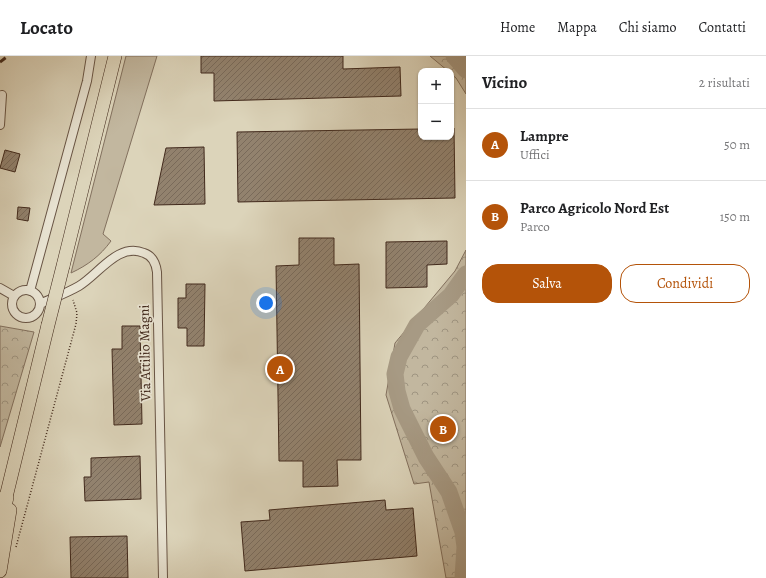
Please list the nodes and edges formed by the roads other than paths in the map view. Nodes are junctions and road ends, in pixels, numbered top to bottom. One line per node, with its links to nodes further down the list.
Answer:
1 (91, 56): 6 (street)
2 (115, 56): 9 (main road, bridge)
3 (2, 95): 4 (street)
4 (0, 125)
5 (0, 288): 7 (street)
6 (30, 291): 7 (street); 8 (street)
7 (14, 296): 8 (street)
8 (40, 304): 14 (street, Via Attilio Magni)
9 (20, 443): 10 (main road); 13 (main road)
10 (3, 494): 11 (highway); 12 (highway)
11 (0, 514)
12 (0, 524)
13 (0, 571)
14 (163, 578)

